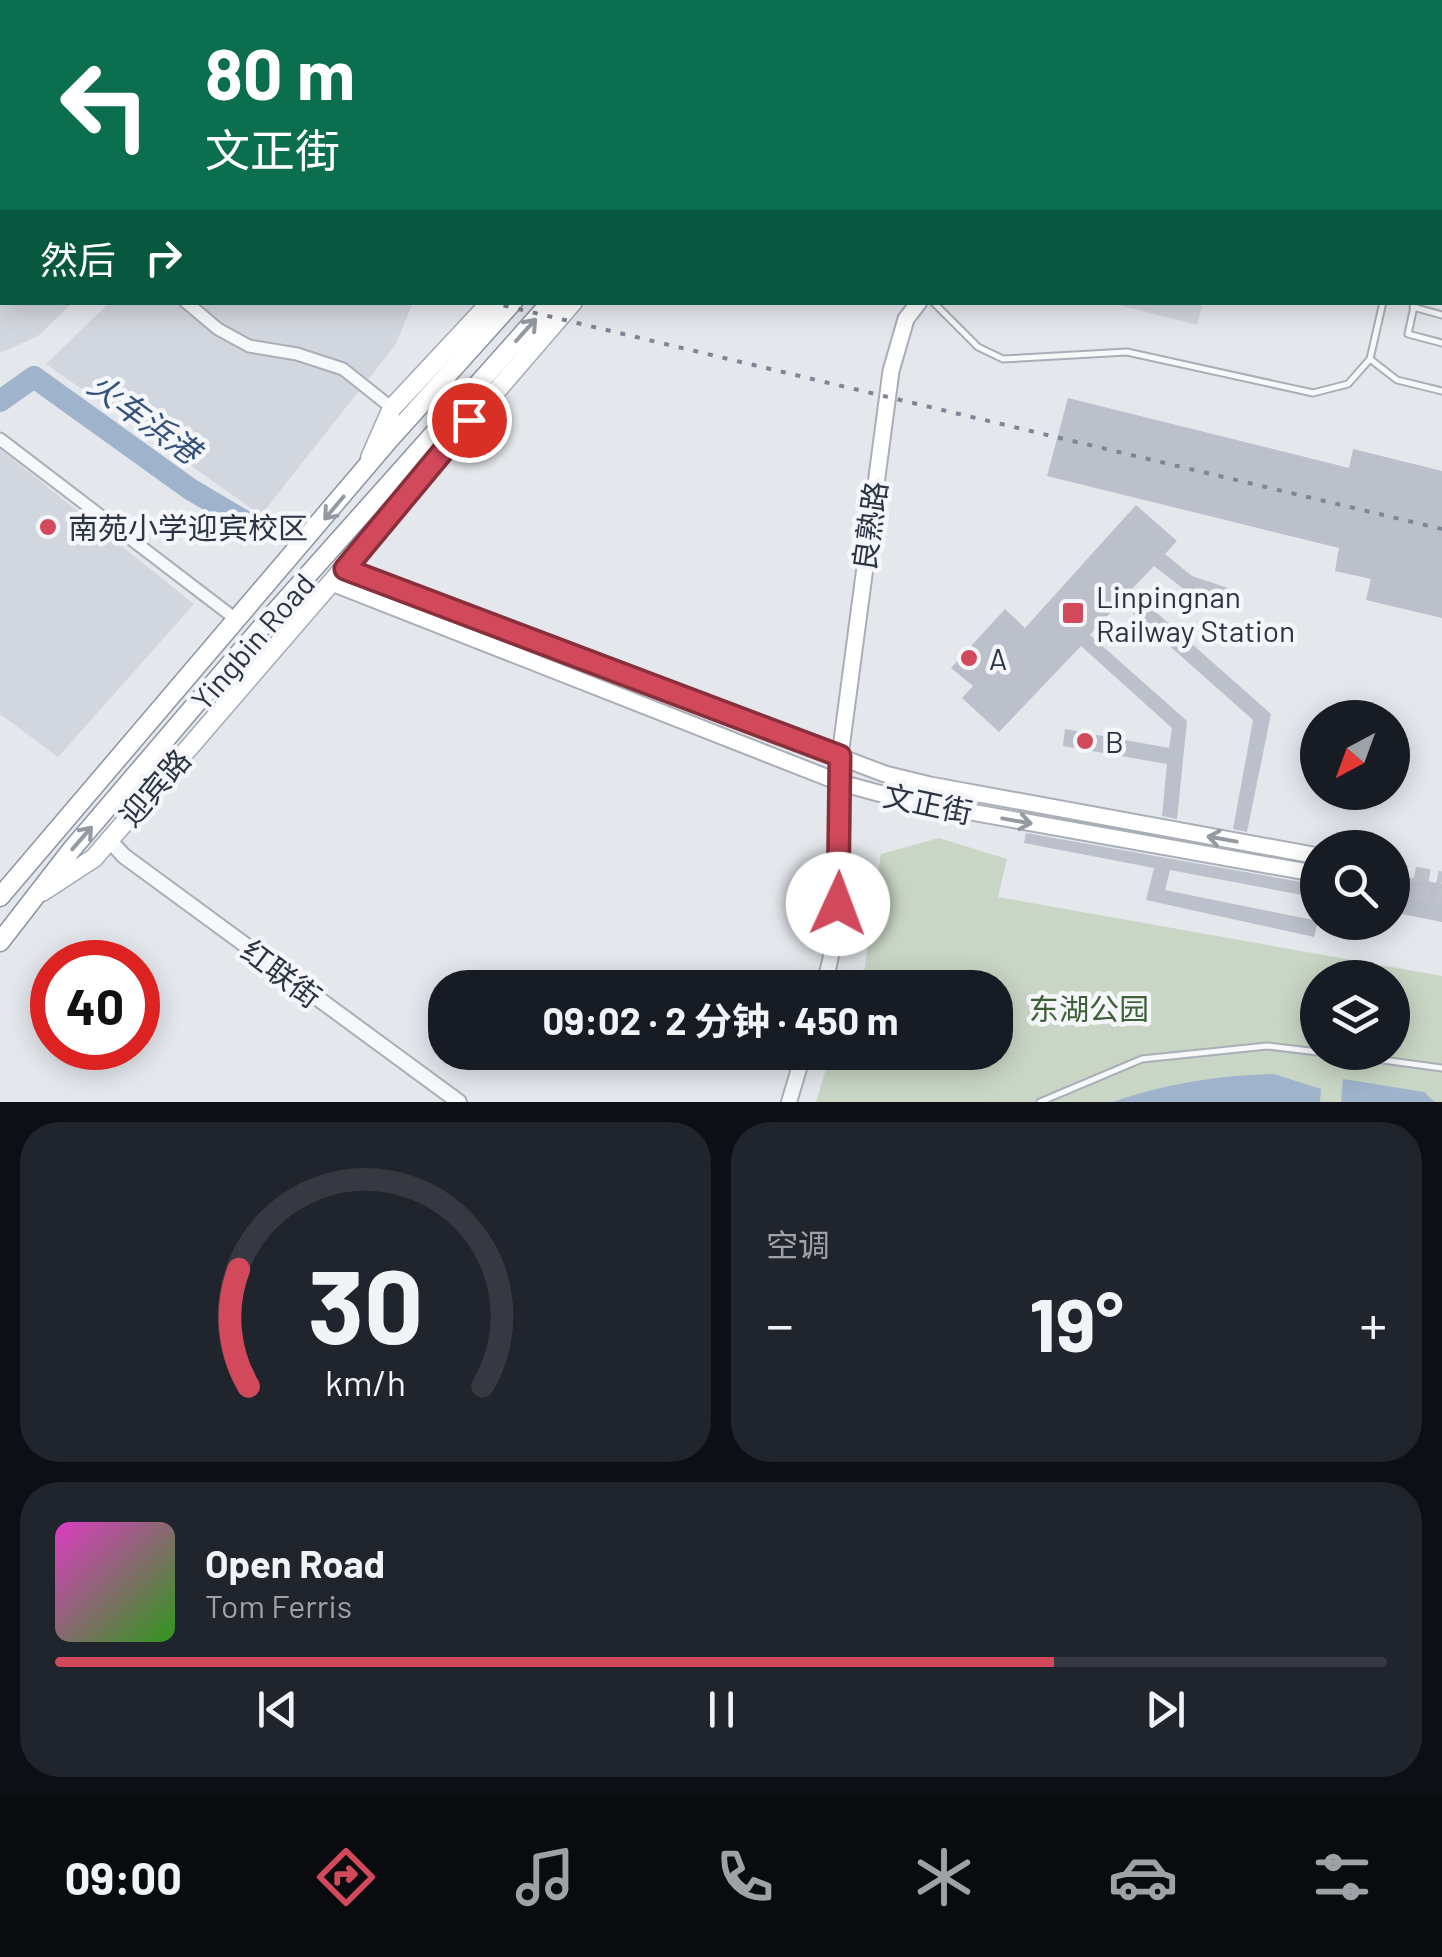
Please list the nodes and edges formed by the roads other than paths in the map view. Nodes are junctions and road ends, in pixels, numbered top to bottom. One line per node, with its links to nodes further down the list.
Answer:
1 (190, 305): 14 (street)
2 (488, 305): 14 (main road)
3 (510, 305): 16 (main road, Yingbin Road)
4 (548, 305): 25 (main road, Yingbin Road, one-way to 4)
5 (570, 305): 17 (main road, 迎宾路)
6 (917, 305): 20 (main road, 良熟路)
7 (936, 305): 12 (lane)
8 (1382, 305): 12 (lane)
9 (1414, 305): 10 (lane); 11 (lane)
10 (1442, 315)
11 (1442, 343)
12 (1370, 359): 13 (lane)
13 (1442, 392)
14 (392, 408): 16 (main road)
15 (0, 439): 19 (street)
16 (364, 471): 19 (main road, Yingbin Road, one-way to 19)
17 (345, 569): 18 (main road, 迎宾路); 20 (main road, 文正街)
18 (332, 584): 21 (main road, 文正街); 22 (main road, 迎宾路)
19 (237, 620): 26 (main road, Yingbin Road)
20 (840, 756): 21 (street); 23 (main road, 文正街, one-way to 20)
21 (841, 783): 24 (main road, 文正街, one-way to 24); 28 (street)
22 (109, 840): 25 (main road, 迎宾路); 33 (street, 红联街)
23 (1300, 853)
24 (1300, 871)
25 (37, 895): 27 (main road, Yingbin Road)
26 (0, 897)
27 (0, 942)
28 (827, 970)
29 (1300, 1050): 35 (lane)
30 (1410, 1064): 31 (lane)
31 (1442, 1068)
32 (799, 1070): 34 (street)
33 (459, 1102)
34 (789, 1102)
35 (1040, 1102)

